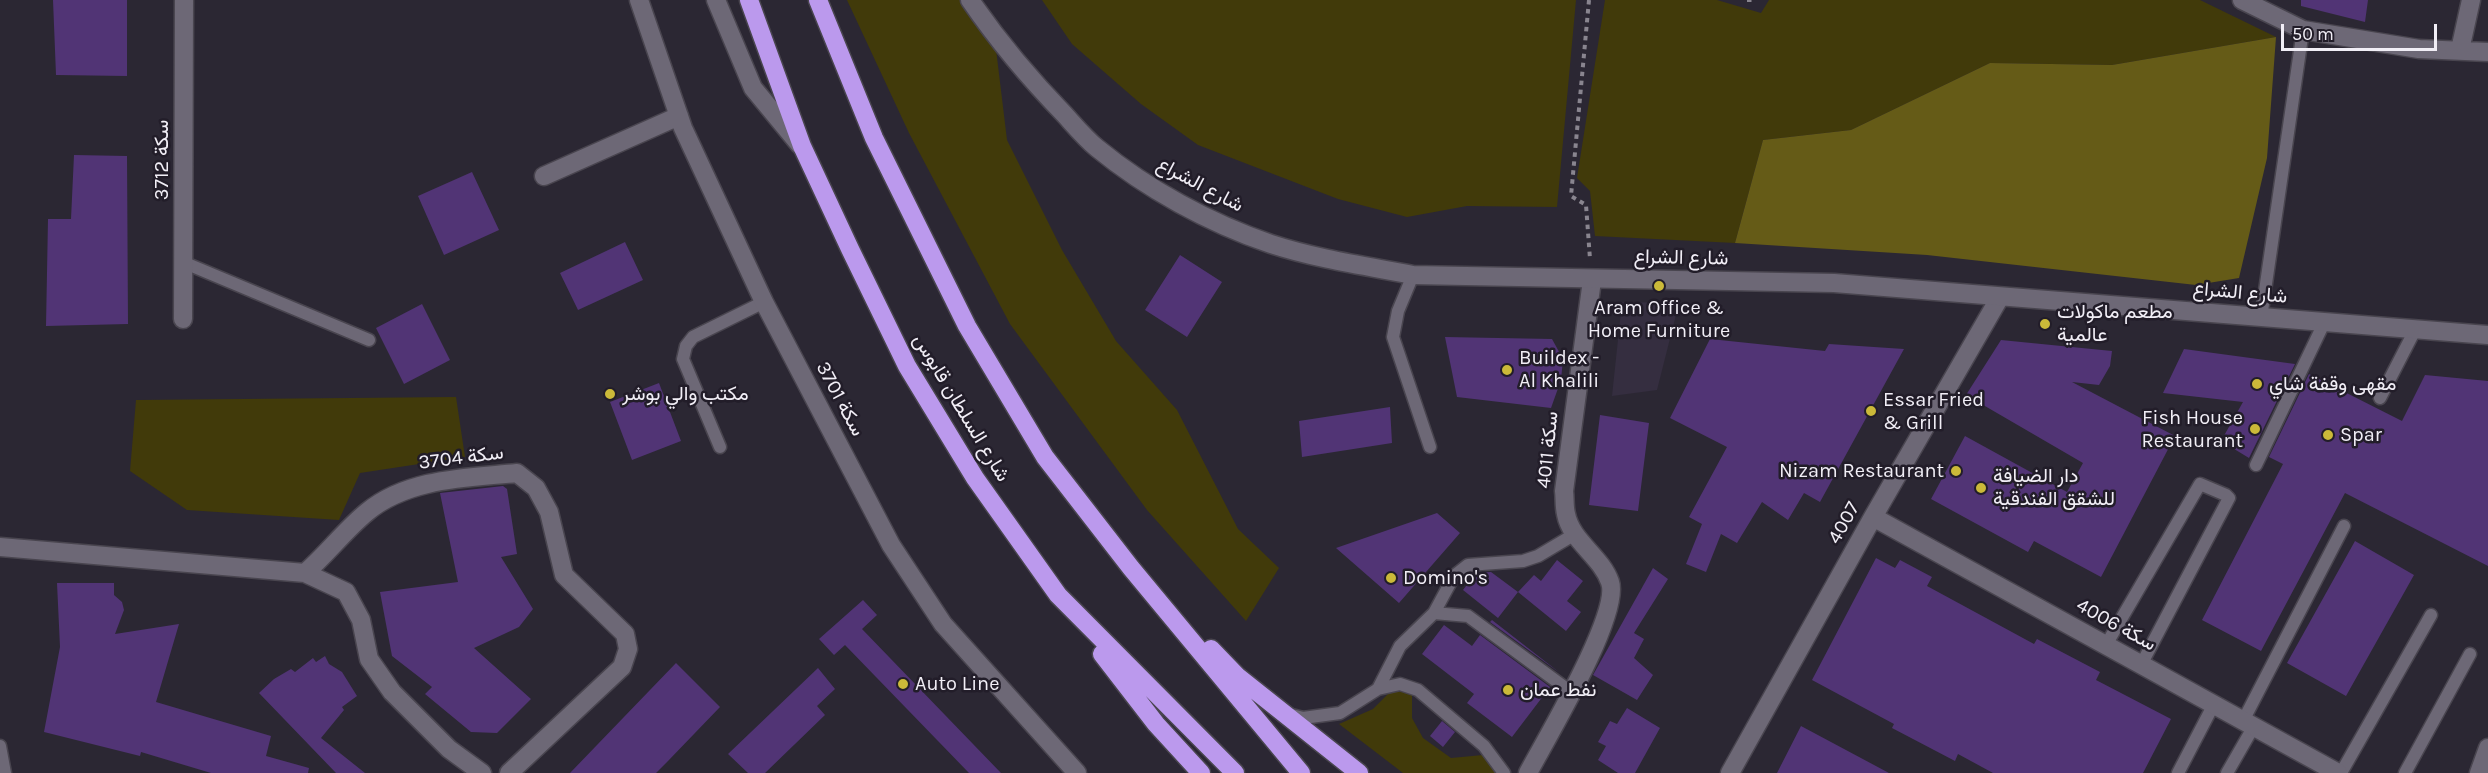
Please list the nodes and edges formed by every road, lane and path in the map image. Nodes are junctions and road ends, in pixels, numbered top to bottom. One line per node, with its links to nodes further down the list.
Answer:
1 (184, 0): 18 (street, سكة 3712)
2 (639, 0): 15 (street, سكة 3701)
3 (716, 0): 16 (street)
4 (749, 0): 16 (highway, شارع السلطان قابوس)
5 (818, 0): 37 (highway)
6 (970, 0): 19 (street, شارع الشراع)
7 (1589, 0): 20 (path)
8 (1747, 0): 9 (path)
9 (1753, 0)
10 (2242, 0): 12 (street)
11 (2471, 0): 13 (street)
12 (2303, 30): 13 (street); 23 (lane)
13 (2460, 50): 14 (street)
14 (2488, 52)
15 (679, 116): 17 (street); 22 (street, سكة 3701)
16 (802, 146): 39 (highway, شارع السلطان قابوس)
17 (544, 176)
18 (184, 263): 24 (street, سكة 3712); 28 (lane)
19 (1413, 275): 20 (street, شارع الشراع); 31 (lane)
20 (1592, 280): 21 (street, شارع الشراع); 35 (street, سكة 4011)
21 (2000, 297): 23 (street, شارع الشراع); 33 (street, 4007)
22 (764, 302): 30 (lane); 55 (street, سكة 3701)
23 (2261, 318): 25 (street, شارع الشراع)
24 (183, 319)
25 (2324, 323): 26 (street, شارع الشراع); 32 (lane)
26 (2415, 330): 27 (street, شارع الشراع); 29 (lane)
27 (2488, 335)
28 (369, 340)
29 (2380, 398)
30 (720, 447)
31 (1430, 447)
32 (2256, 465)
33 (1873, 517): 42 (street, سكة 4006); 62 (street, 4007)
34 (2344, 526): 49 (lane)
35 (1575, 534): 40 (lane); 46 (street, سكة 4011)
36 (0, 547): 38 (street)
37 (1131, 568): 48 (highway); 58 (highway)
38 (305, 573): 53 (street); 54 (street, سكة 3704)
39 (1058, 595): 56 (highway); 57 (highway, شارع السلطان قابوس)
40 (1434, 612): 45 (lane); 46 (lane)
41 (2431, 615): 65 (lane)
42 (2106, 645): 44 (street, سكة 4006); 44 (lane)
43 (2470, 654): 66 (lane)
44 (2141, 664): 47 (street, سكة 4006)
45 (1378, 688): 48 (lane); 60 (lane)
46 (1571, 692): 61 (street, سكة 4011)
47 (2214, 704): 49 (street, سكة 4006); 63 (lane)
48 (1282, 712): 59 (highway)
49 (2248, 723): 64 (lane); 65 (street, سكة 4006)
50 (0, 746): 52 (lane)
51 (2488, 748): 67 (street)
52 (5, 773)
53 (482, 773)
54 (509, 773)
55 (1077, 773)
56 (1201, 773)
57 (1235, 773)
58 (1301, 773)
59 (1359, 773)
60 (1504, 773)
61 (1528, 773)
62 (1730, 773)
63 (2178, 773)
64 (2227, 773)
65 (2340, 773)
66 (2405, 773)
67 (2479, 773)

